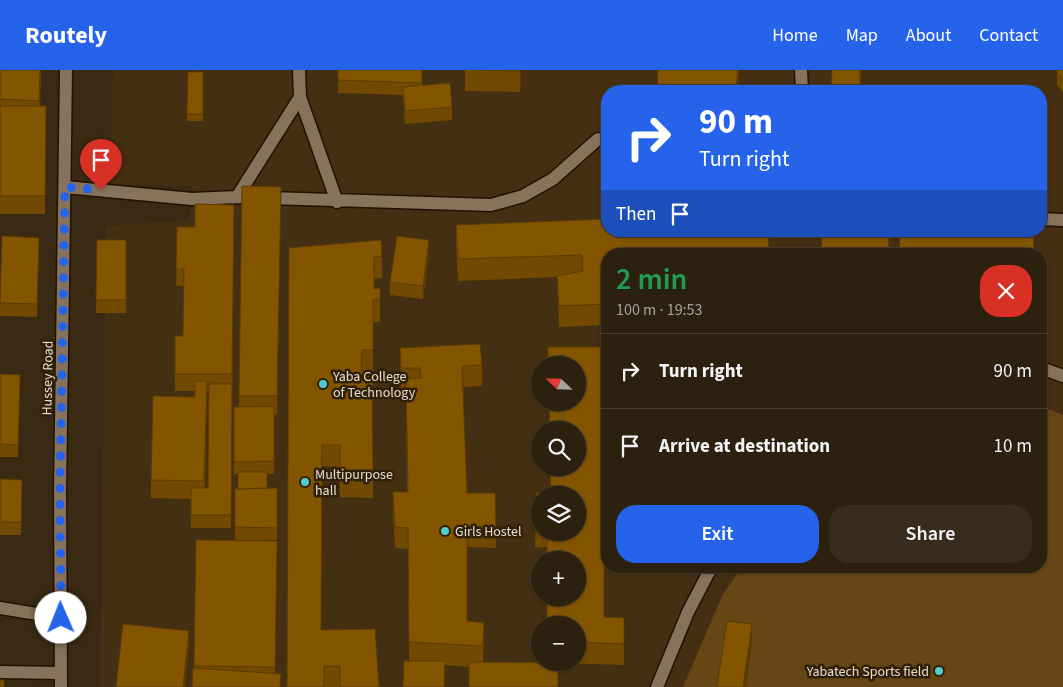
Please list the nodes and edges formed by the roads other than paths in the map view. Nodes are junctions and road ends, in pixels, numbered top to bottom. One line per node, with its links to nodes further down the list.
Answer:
1 (66, 70): 7 (street, Hussey Road)
2 (299, 70): 5 (street)
3 (801, 70): 4 (street)
4 (802, 85)
5 (300, 97): 8 (street); 9 (street)
6 (598, 140): 9 (street)
7 (65, 187): 8 (street); 16 (street, Hussey Road)
8 (237, 197): 9 (street)
9 (337, 202)
10 (1047, 219): 11 (street)
11 (1063, 220)
12 (1047, 370): 13 (street)
13 (1063, 376)
14 (708, 573): 20 (street)
15 (0, 608): 16 (street)
16 (61, 618): 18 (street, Hussey Road)
17 (0, 672): 18 (street)
18 (60, 673): 19 (street, Hussey Road)
19 (61, 687)
20 (657, 687)

